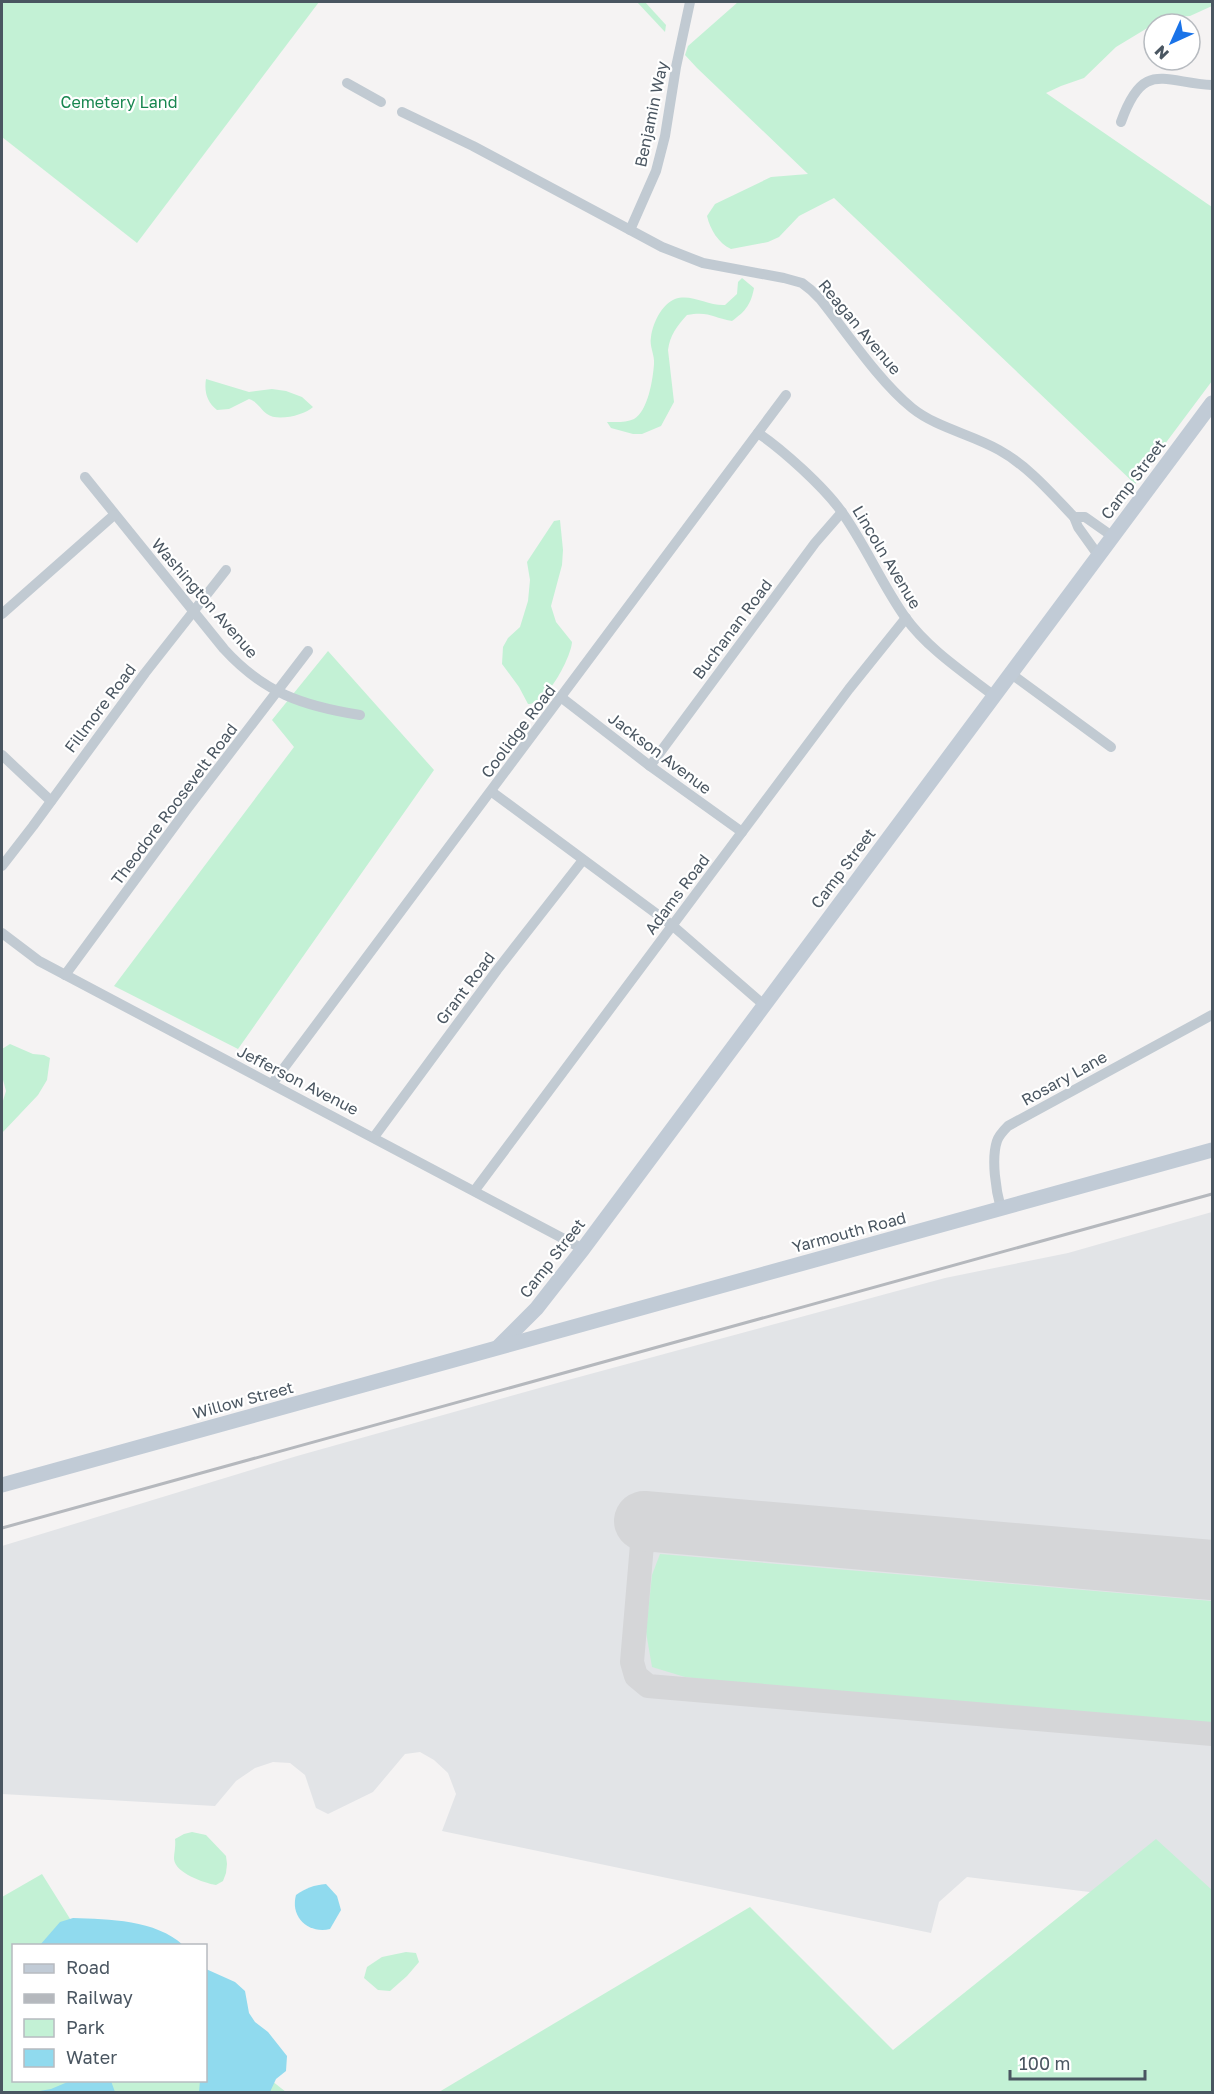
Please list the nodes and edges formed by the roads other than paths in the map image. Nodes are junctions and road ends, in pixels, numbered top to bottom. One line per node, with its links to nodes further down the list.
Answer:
1 (690, 2): 7 (street, Benjamin Way)
2 (347, 83): 4 (street)
3 (1212, 85): 6 (street)
4 (381, 102)
5 (402, 112): 7 (street, Reagan Avenue)
6 (1121, 122)
7 (630, 230): 14 (street, Reagan Avenue)
8 (786, 395): 10 (street, Coolidge Road)
9 (1212, 403): 15 (main road, Camp Street)
10 (758, 432): 12 (street, Lincoln Avenue); 25 (street, Coolidge Road)
11 (85, 477): 13 (street, Washington Avenue)
12 (842, 512): 20 (street, Lincoln Avenue); 29 (street, Buchanan Road)
13 (114, 515): 18 (street, Washington Avenue); 19 (street)
14 (1074, 517): 15 (street, Reagan Avenue); 16 (street, Reagan Avenue)
15 (1112, 536): 16 (main road, Camp Street)
16 (1098, 555): 22 (main road, Camp Street)
17 (226, 570): 18 (street, Fillmore Road)
18 (194, 612): 23 (street, Washington Avenue); 31 (street, Fillmore Road)
19 (2, 614)
20 (906, 618): 24 (street, Lincoln Avenue); 32 (street, Adams Road)
21 (308, 651): 23 (street, Theodore Roosevelt Road)
22 (1010, 673): 24 (main road, Camp Street); 27 (street)
23 (276, 691): 26 (street, Washington Avenue); 37 (street, Theodore Roosevelt Road)
24 (993, 695): 38 (main road, Camp Street)
25 (562, 698): 29 (street, Jackson Avenue); 30 (street, Coolidge Road)
26 (360, 715)
27 (1111, 747)
28 (2, 755): 31 (street)
29 (650, 766): 32 (street, Jackson Avenue)
30 (492, 792): 33 (street); 40 (street, Coolidge Road)
31 (51, 801): 34 (street, Fillmore Road)
32 (742, 832): 35 (street, Adams Road)
33 (583, 860): 35 (street); 41 (street, Grant Road)
34 (2, 866)
35 (673, 926): 38 (street); 43 (street, Adams Road)
36 (2, 933): 37 (street, Jefferson Avenue)
37 (65, 975): 40 (street, Jefferson Avenue)
38 (764, 1005): 45 (main road, Camp Street)
39 (1212, 1014): 44 (street, Rosary Lane)
40 (272, 1084): 41 (street, Jefferson Avenue)
41 (374, 1137): 43 (street, Jefferson Avenue)
42 (1212, 1150): 44 (main road, Yarmouth Road)
43 (475, 1190): 45 (street, Jefferson Avenue)
44 (1001, 1209): 47 (main road, Yarmouth Road)
45 (583, 1249): 46 (main road, Camp Street)
46 (536, 1308): 47 (main road); 48 (main road, Camp Street)
47 (544, 1335): 48 (main road, Yarmouth Road)
48 (495, 1350): 49 (main road, Willow Street)
49 (2, 1485)

